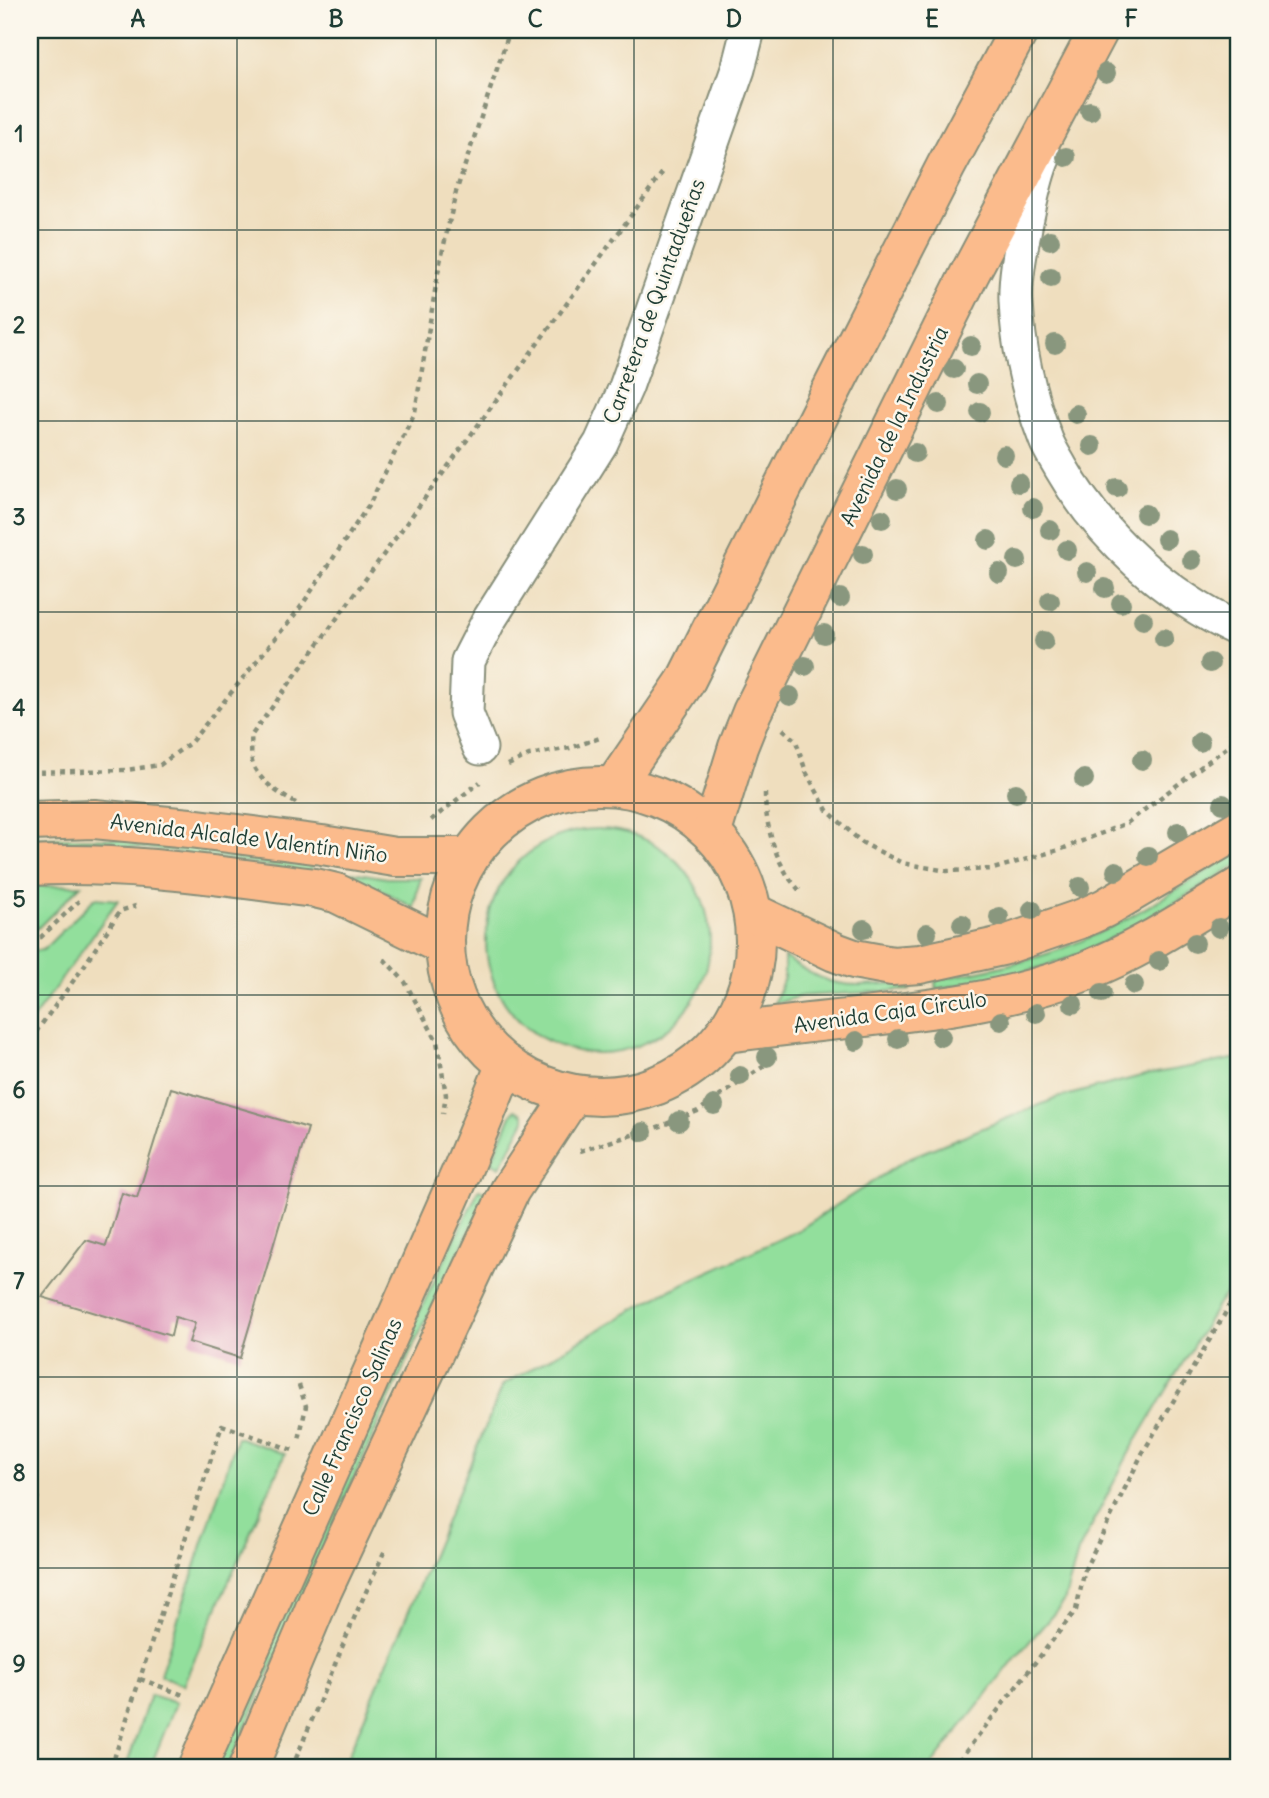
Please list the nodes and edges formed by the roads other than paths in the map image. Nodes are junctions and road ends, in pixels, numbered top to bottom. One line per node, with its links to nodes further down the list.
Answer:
1 (748, 30): 6 (street, Carretera de Quintadueñas)
2 (1018, 30): 7 (main road)
3 (1099, 30): 10 (main road, Avenida de la Industria)
4 (1107, 30): 5 (street)
5 (1239, 630)
6 (480, 748)
7 (614, 786): 10 (main road); 11 (main road)
8 (30, 821): 11 (main road, Avenida Alcalde Valentín Niño)
9 (1239, 829): 14 (main road, Avenida Caja Círculo)
10 (712, 832): 14 (main road)
11 (469, 858): 15 (main road)
12 (30, 866): 15 (main road, Avenida Alcalde Valentín Niño)
13 (1239, 887): 16 (main road, Avenida Caja Círculo)
14 (754, 912): 16 (main road)
15 (444, 946): 17 (main road)
16 (726, 1033): 18 (main road)
17 (506, 1064): 18 (main road); 19 (main road, Calle Francisco Salinas)
18 (573, 1094): 20 (main road)
19 (197, 1768)
20 (248, 1768)

